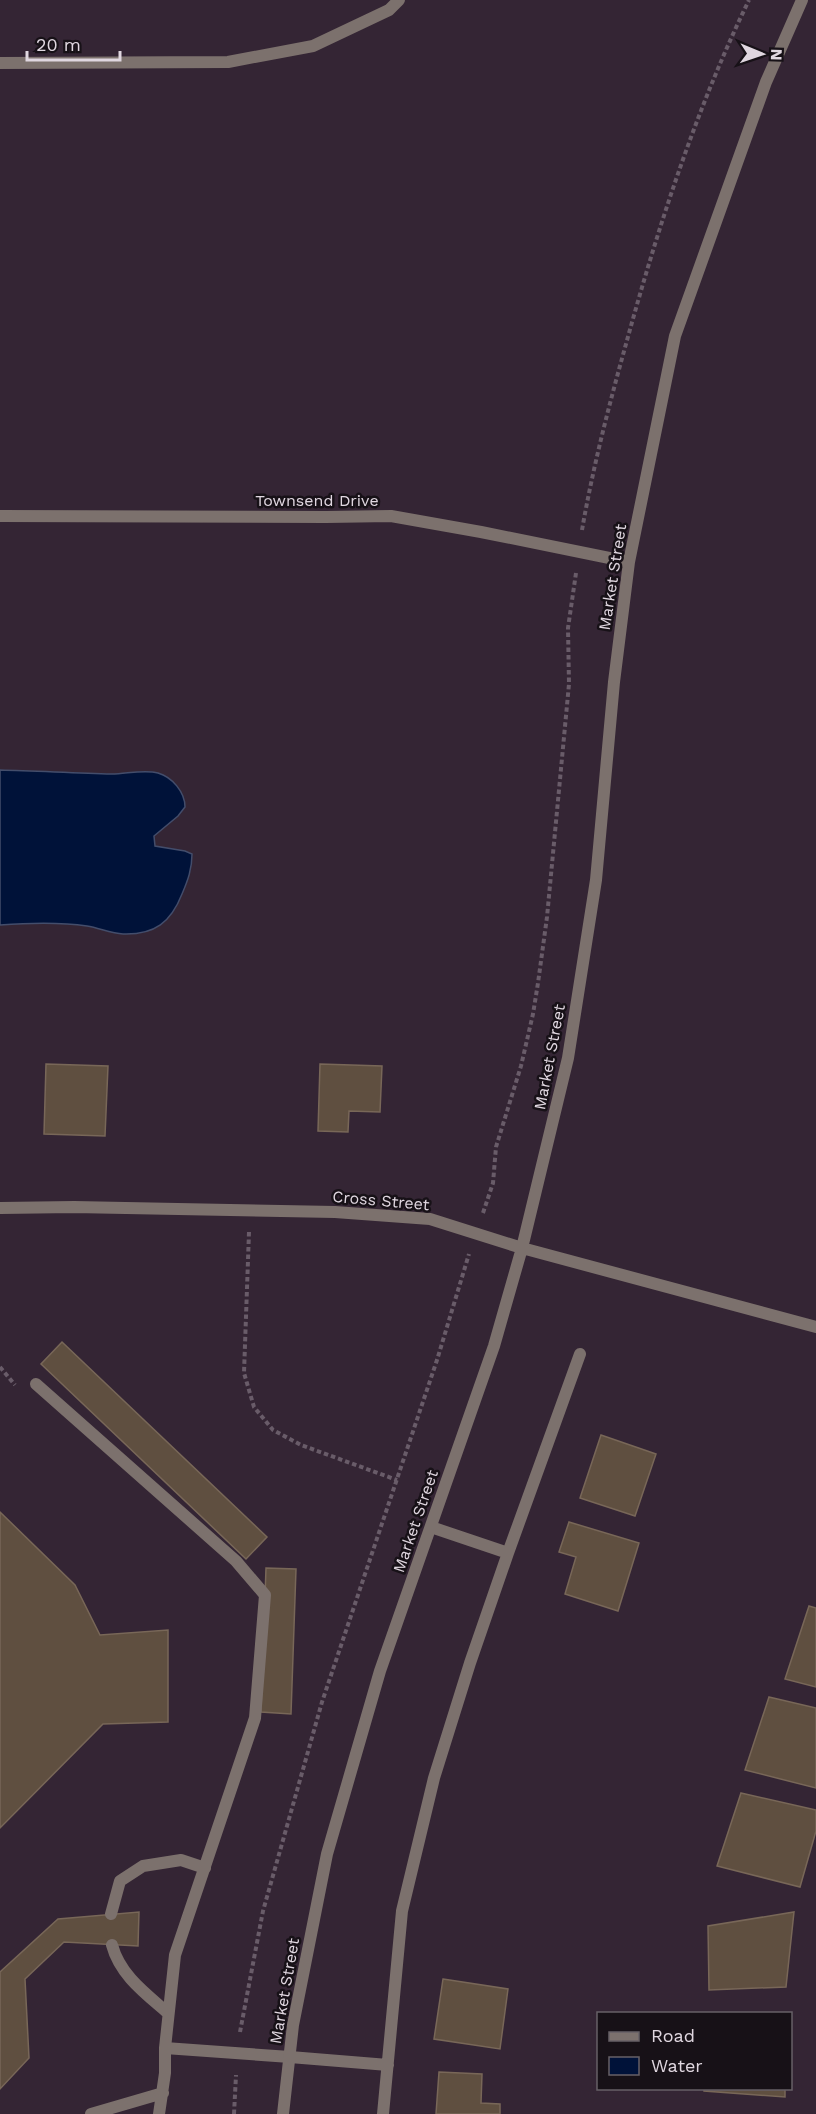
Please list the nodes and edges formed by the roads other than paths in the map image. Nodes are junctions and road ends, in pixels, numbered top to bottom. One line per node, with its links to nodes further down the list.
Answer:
1 (399, 0): 3 (street)
2 (802, 0): 5 (street, Market Street)
3 (0, 63)
4 (0, 516): 5 (street, Townsend Drive)
5 (629, 562): 7 (street, Market Street)
6 (0, 1208): 7 (street, Cross Street)
7 (522, 1248): 8 (street, Cross Street); 11 (street, Market Street)
8 (816, 1327)
9 (579, 1354): 12 (street)
10 (36, 1384): 13 (street)
11 (430, 1527): 12 (street); 18 (street, Market Street)
12 (508, 1553): 19 (street)
13 (205, 1868): 14 (street); 16 (street)
14 (111, 1914)
15 (112, 1945): 16 (street)
16 (168, 2013): 17 (street)
17 (165, 2048): 18 (street); 20 (street)
18 (290, 2057): 19 (street); 23 (street, Market Street)
19 (388, 2065): 24 (street)
20 (162, 2093): 21 (street); 22 (street)
21 (91, 2114)
22 (159, 2114)
23 (283, 2114)
24 (383, 2114)

